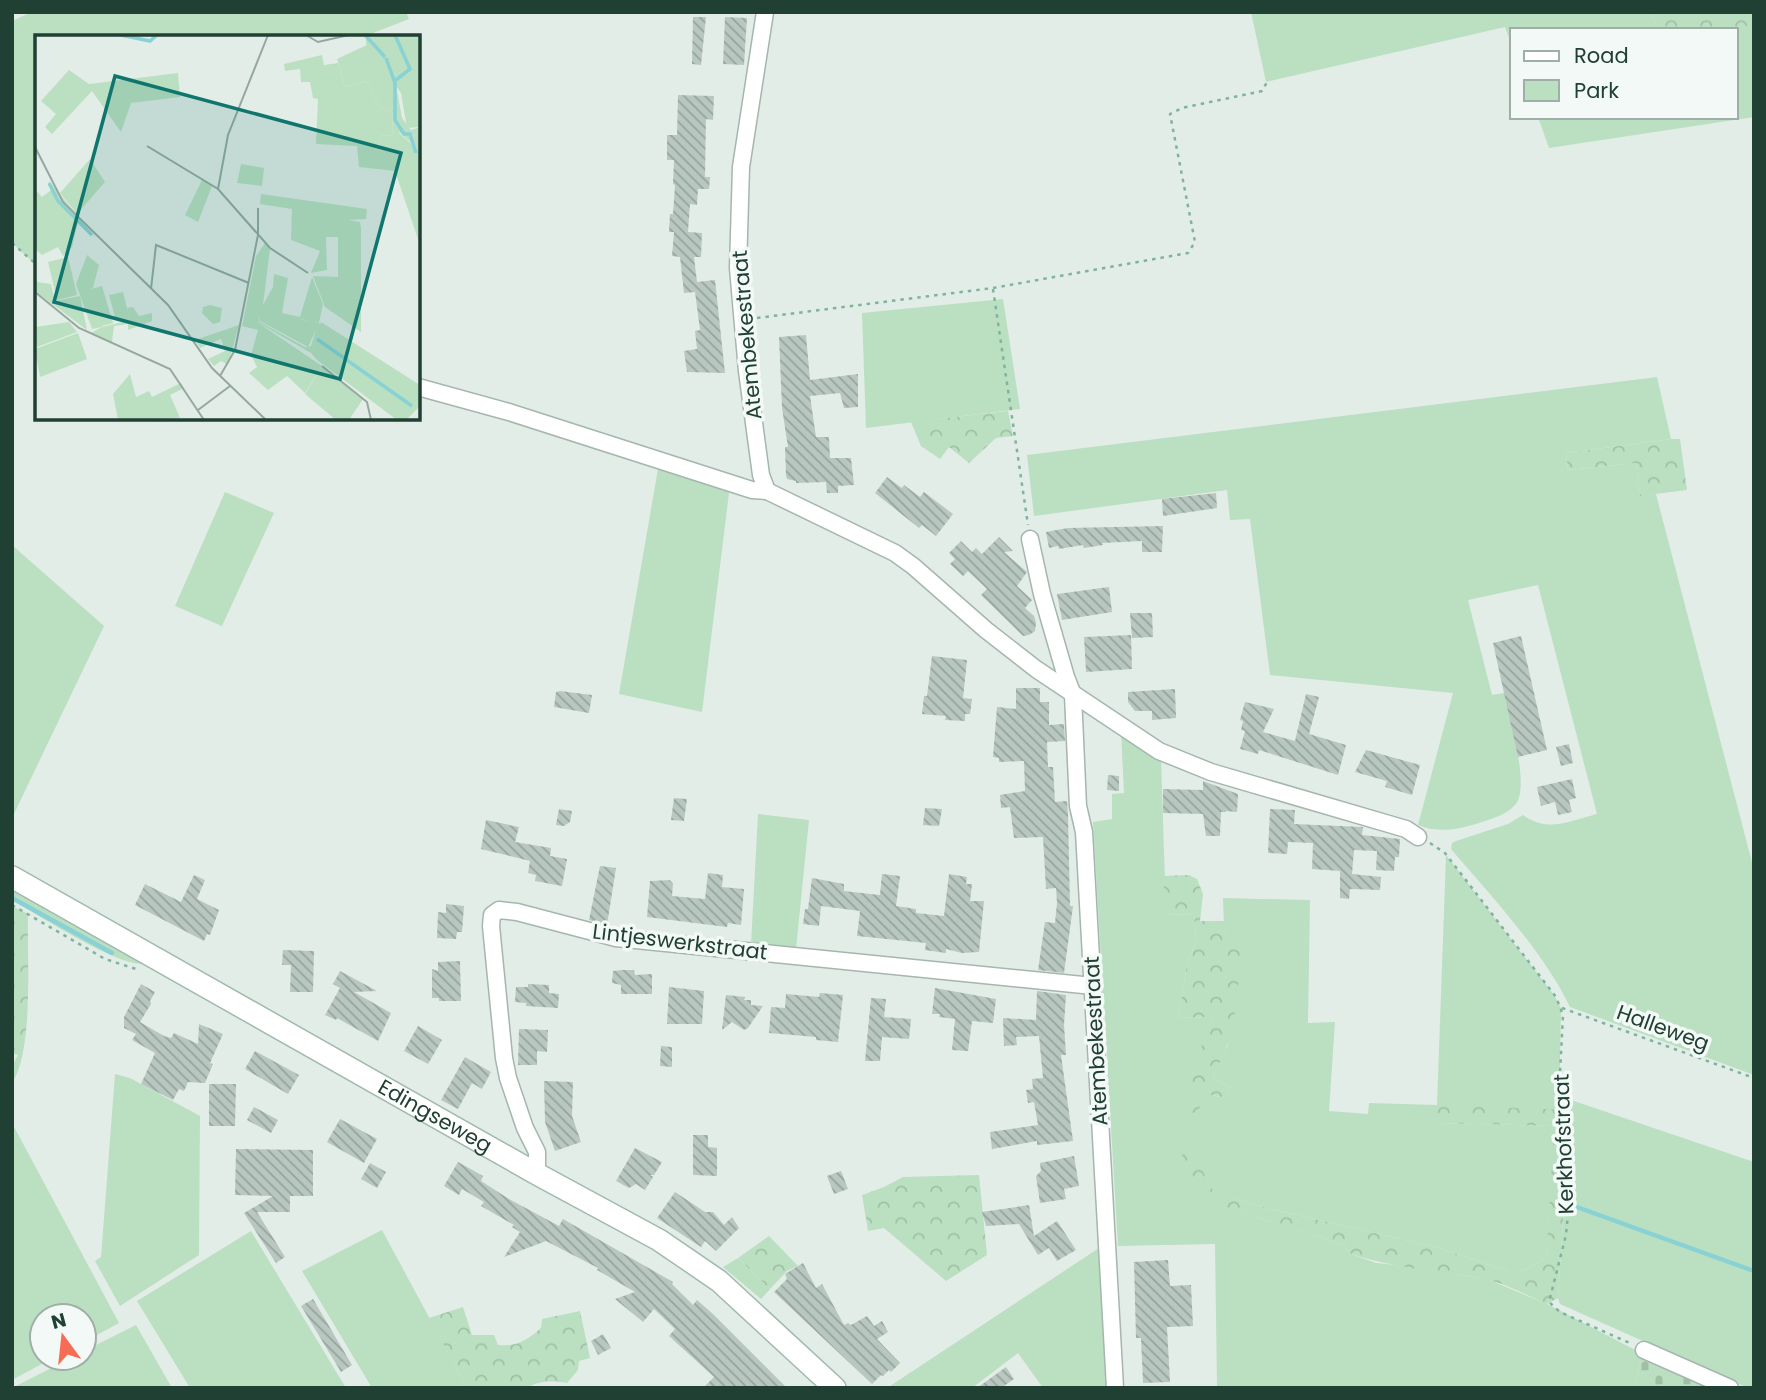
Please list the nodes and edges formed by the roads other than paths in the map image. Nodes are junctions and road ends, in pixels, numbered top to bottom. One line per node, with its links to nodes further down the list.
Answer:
1 (765, 12): 3 (street, Atembekestraat)
2 (420, 388): 3 (street)
3 (767, 491): 5 (street)
4 (1030, 538): 5 (street, Atembekestraat)
5 (1073, 695): 6 (street); 8 (street, Atembekestraat)
6 (1418, 838)
7 (12, 877): 9 (main road, Edingseweg)
8 (1093, 986): 9 (street, Lintjeswerkstraat); 12 (street, Atembekestraat)
9 (537, 1174): 11 (main road, Edingseweg)
10 (1644, 1350): 13 (street)
11 (835, 1388)
12 (1115, 1388)
13 (1730, 1388)

